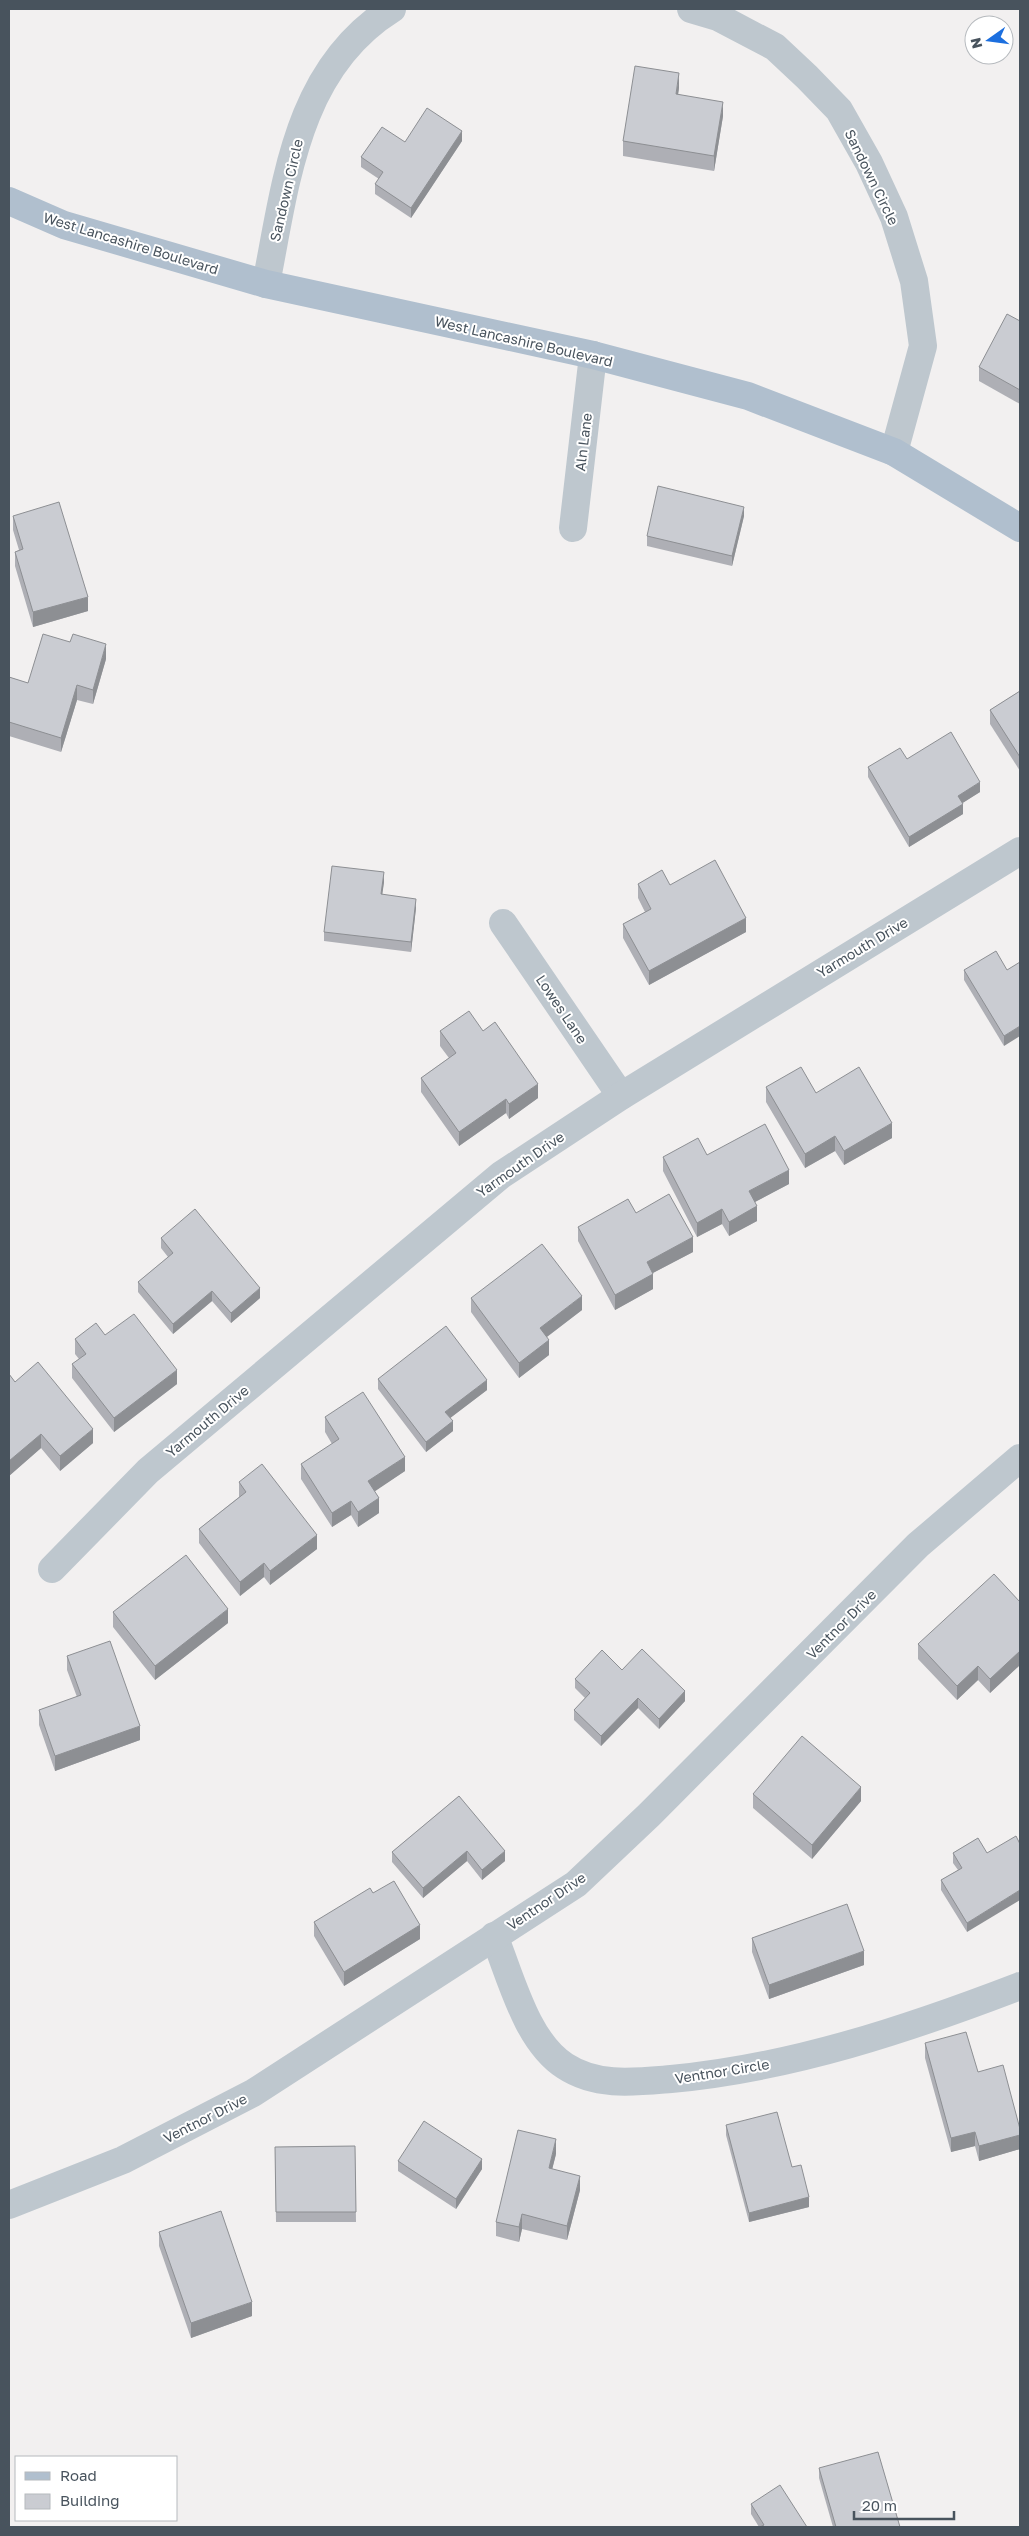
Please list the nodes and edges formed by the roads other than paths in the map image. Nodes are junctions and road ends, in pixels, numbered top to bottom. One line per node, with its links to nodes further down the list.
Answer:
1 (392, 9): 4 (street, Sandown Circle)
2 (690, 9): 6 (street, Sandown Circle)
3 (9, 201): 4 (main road, West Lancashire Boulevard)
4 (266, 284): 5 (main road, West Lancashire Boulevard)
5 (593, 355): 6 (main road, West Lancashire Boulevard); 7 (street, Aln Lane)
6 (894, 452): 8 (main road, West Lancashire Boulevard)
7 (573, 528)
8 (1020, 528)
9 (1020, 851): 11 (street, Yarmouth Drive)
10 (503, 923): 11 (street, Lowes Lane)
11 (620, 1096): 13 (street, Yarmouth Drive)
12 (1020, 1458): 14 (street, Ventnor Drive)
13 (52, 1569)
14 (494, 1936): 15 (street, Ventnor Circle); 16 (street, Ventnor Drive)
15 (1020, 1986)
16 (9, 2206)

